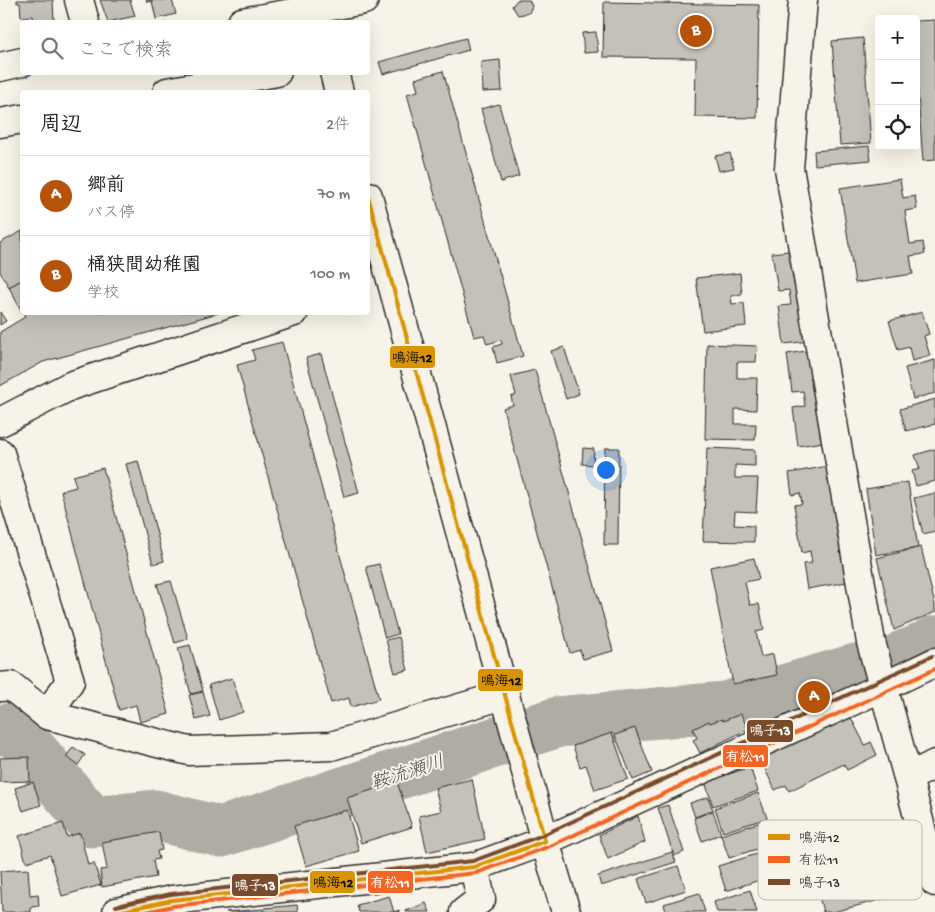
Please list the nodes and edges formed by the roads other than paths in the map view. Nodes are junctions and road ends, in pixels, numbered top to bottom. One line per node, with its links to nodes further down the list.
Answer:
1 (79, 0): 5 (street)
2 (364, 0): 4 (street)
3 (803, 0): 21 (street)
4 (317, 11): 6 (street)
5 (84, 20)
6 (256, 20)
7 (20, 62): 8 (street)
8 (0, 67)
9 (260, 75): 11 (street)
10 (335, 75): 12 (street)
11 (178, 90)
12 (338, 90)
13 (20, 119): 14 (street)
14 (0, 123)
15 (370, 203): 22 (street)
16 (285, 315): 17 (street)
17 (0, 422)
18 (0, 453): 23 (street)
19 (935, 662): 21 (street)
20 (0, 687): 23 (street)
21 (883, 687): 25 (street); 28 (street)
22 (504, 695): 23 (street); 28 (street)
23 (46, 716)
24 (935, 764): 25 (street)
25 (908, 778): 26 (street)
26 (919, 820)
27 (922, 832): 30 (street)
28 (545, 841): 29 (street); 33 (street)
29 (474, 867): 31 (street); 32 (street)
30 (935, 882)
31 (117, 912)
32 (464, 912)
33 (566, 912)

